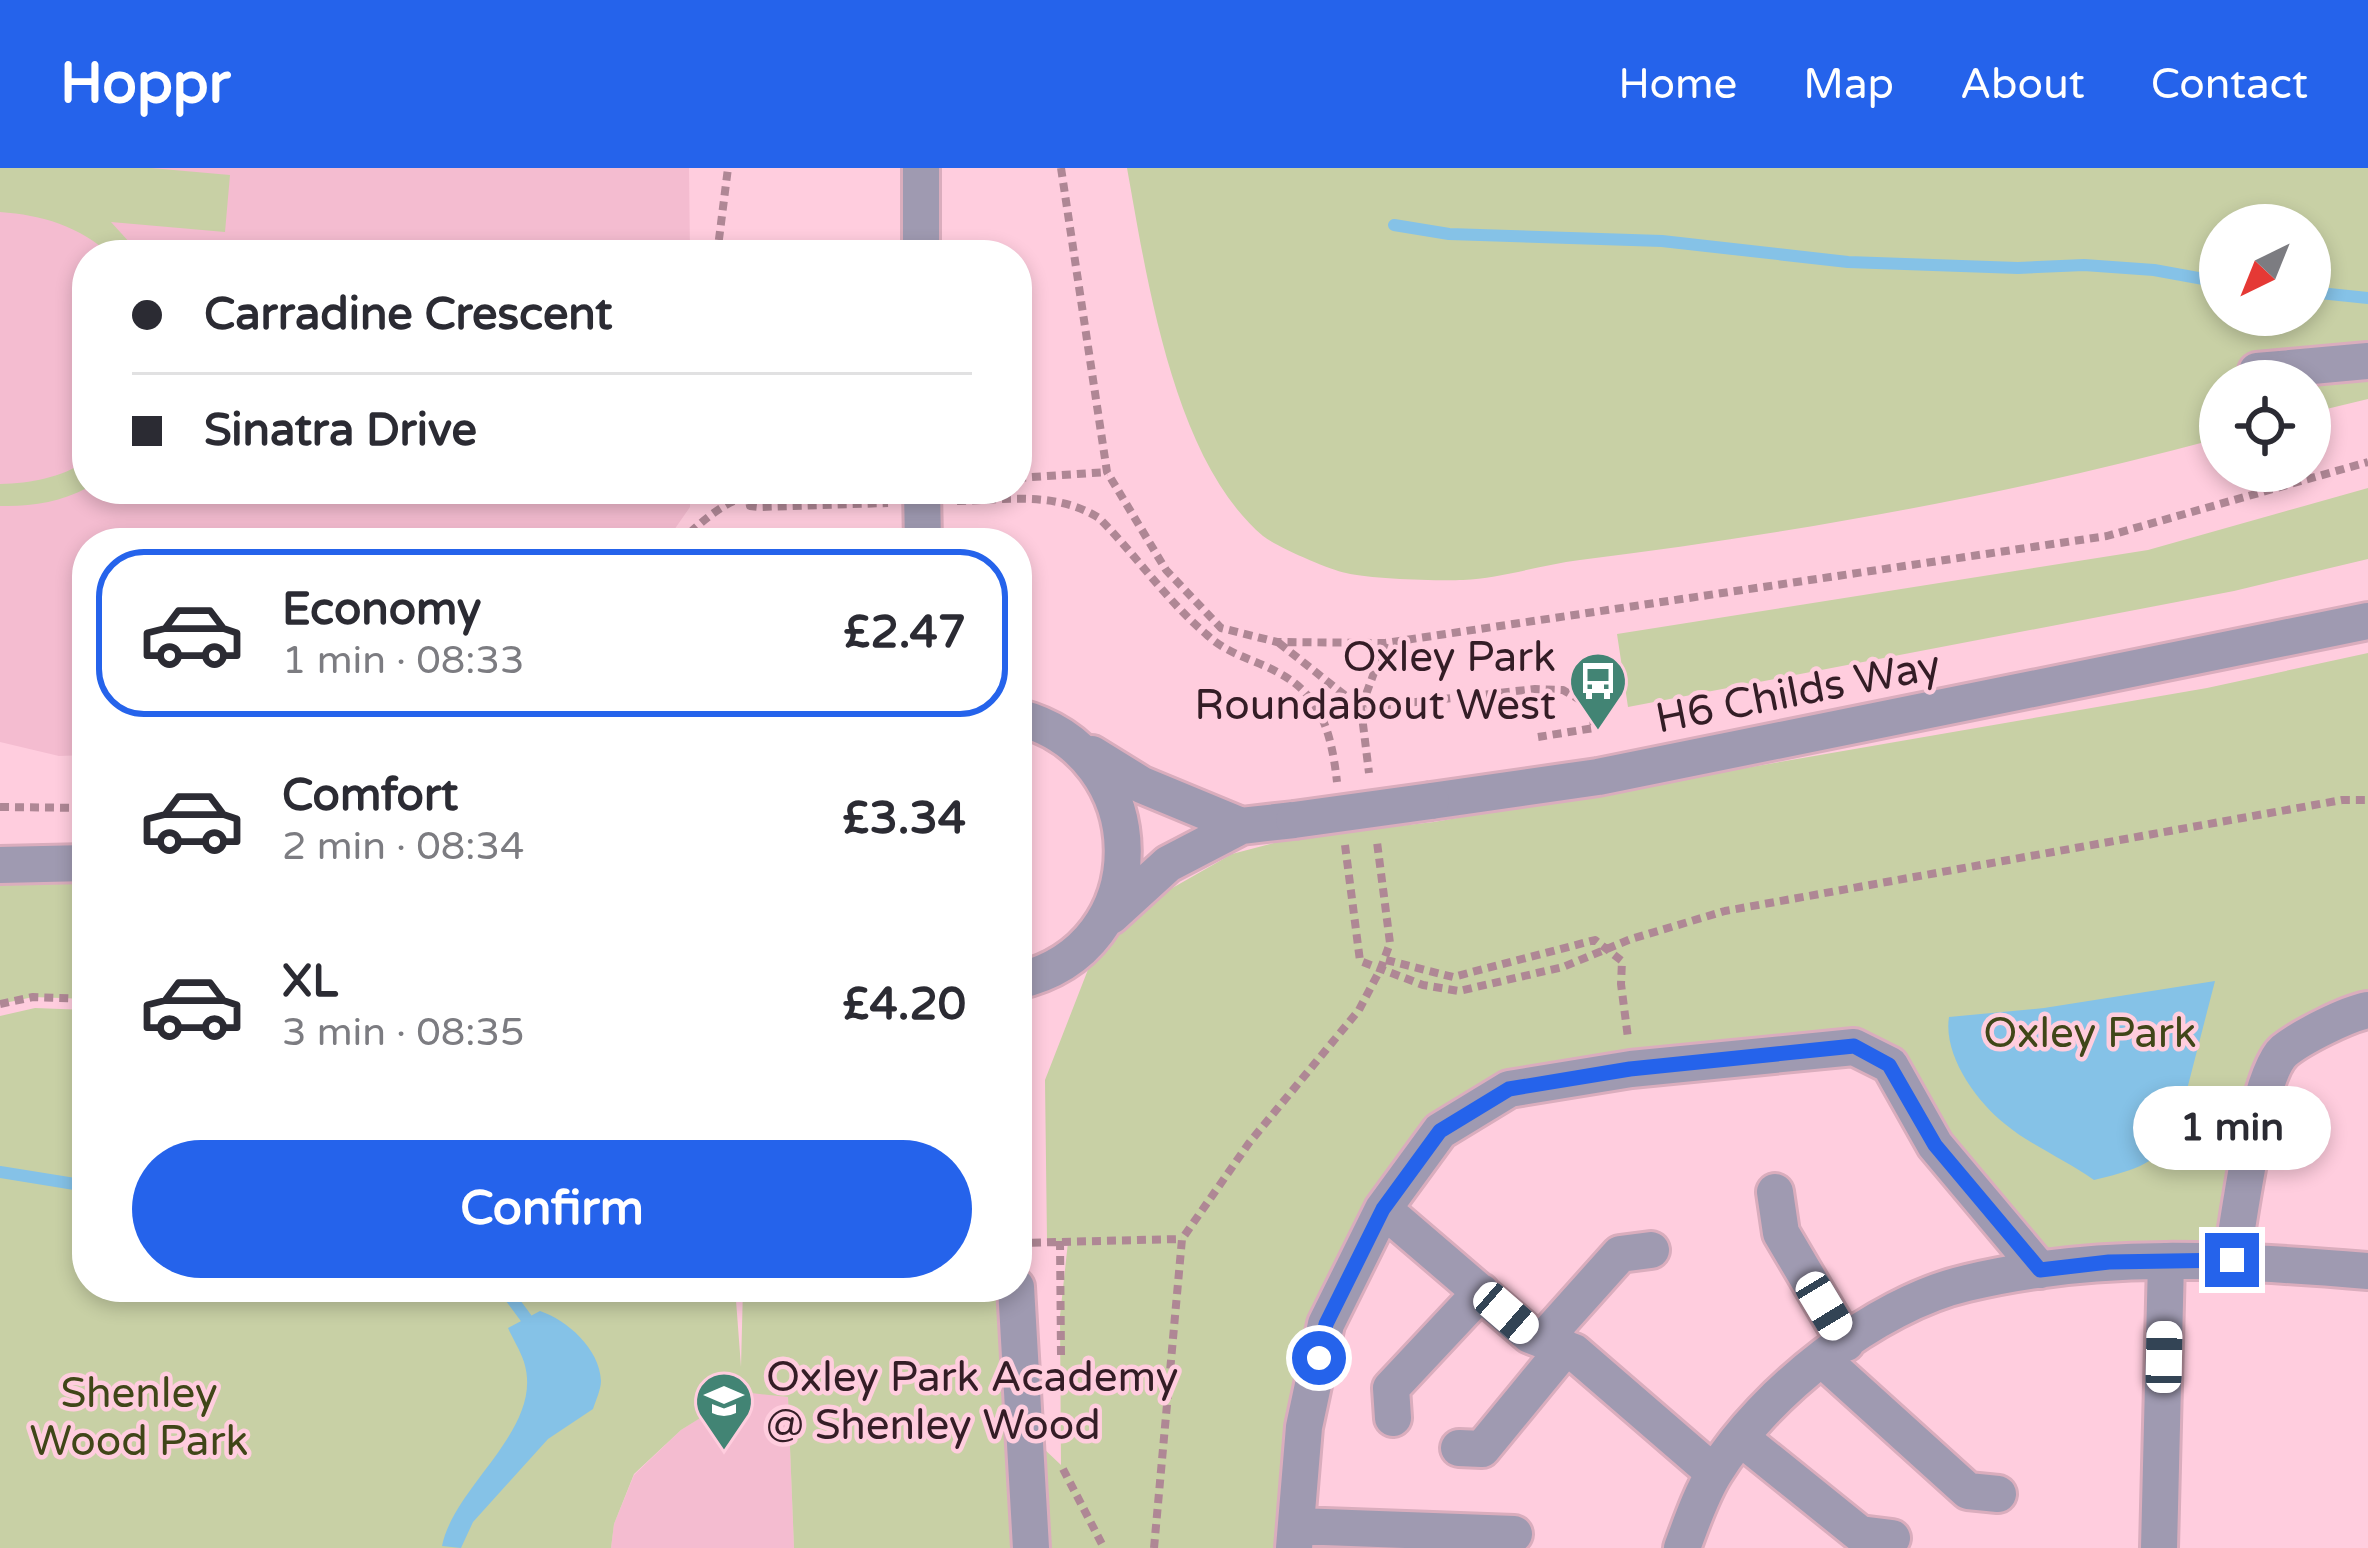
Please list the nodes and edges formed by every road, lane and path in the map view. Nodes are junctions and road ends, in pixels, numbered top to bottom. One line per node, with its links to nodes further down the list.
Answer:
1 (728, 168): 4 (path)
2 (921, 168): 5 (street)
3 (1061, 168): 9 (path)
4 (719, 240)
5 (921, 240)
6 (2368, 361): 7 (street)
7 (2331, 364)
8 (2368, 462): 15 (path)
9 (1107, 472): 10 (path); 14 (path)
10 (1032, 477)
11 (724, 504): 12 (path)
12 (694, 528)
13 (2368, 621): 23 (street, H6 Childs Way, bridge)
14 (1277, 642): 15 (path); 16 (path)
15 (1385, 643): 16 (path)
16 (1361, 708): 19 (path); 20 (path)
17 (1032, 723): 18 (street, H6 Childs Way)
18 (1064, 736): 23 (street, H6 Childs Way); 27 (street)
19 (1538, 737)
20 (1371, 788)
21 (0, 807): 22 (path)
22 (72, 808)
23 (1241, 826): 27 (street, H6 Childs Way)
24 (1376, 830): 28 (path)
25 (72, 863): 26 (street)
26 (0, 865)
27 (1102, 925): 29 (street, H6 Childs Way)
28 (1385, 960): 33 (path); 36 (path)
29 (1032, 978)
30 (72, 998): 31 (path)
31 (0, 1004)
32 (2368, 1010): 40 (street)
33 (1630, 1069): 35 (street); 42 (street)
34 (1775, 1192): 48 (street)
35 (1383, 1209): 44 (street); 56 (street)
36 (1182, 1239): 37 (path); 61 (path)
37 (1060, 1241): 38 (path); 46 (path)
38 (1032, 1242)
39 (1652, 1250): 47 (street)
40 (2232, 1260): 41 (street); 43 (street)
41 (2166, 1261): 42 (street); 62 (street)
42 (2040, 1270): 48 (street)
43 (2368, 1271)
44 (1481, 1292): 47 (street); 49 (street)
45 (1017, 1302): 50 (street)
46 (1060, 1316)
47 (1554, 1344): 52 (street); 53 (street)
48 (1834, 1351): 51 (street); 54 (street)
49 (1394, 1418)
50 (1024, 1430): 59 (street); 60 (path)
51 (1742, 1439): 53 (street); 57 (street)
52 (1459, 1448)
53 (1714, 1473): 58 (street)
54 (1998, 1494)
55 (1514, 1534): 56 (street)
56 (1295, 1537)
57 (1892, 1538)
58 (1684, 1547)
59 (1031, 1548)
60 (1104, 1548)
61 (1154, 1548)
62 (2158, 1548)

